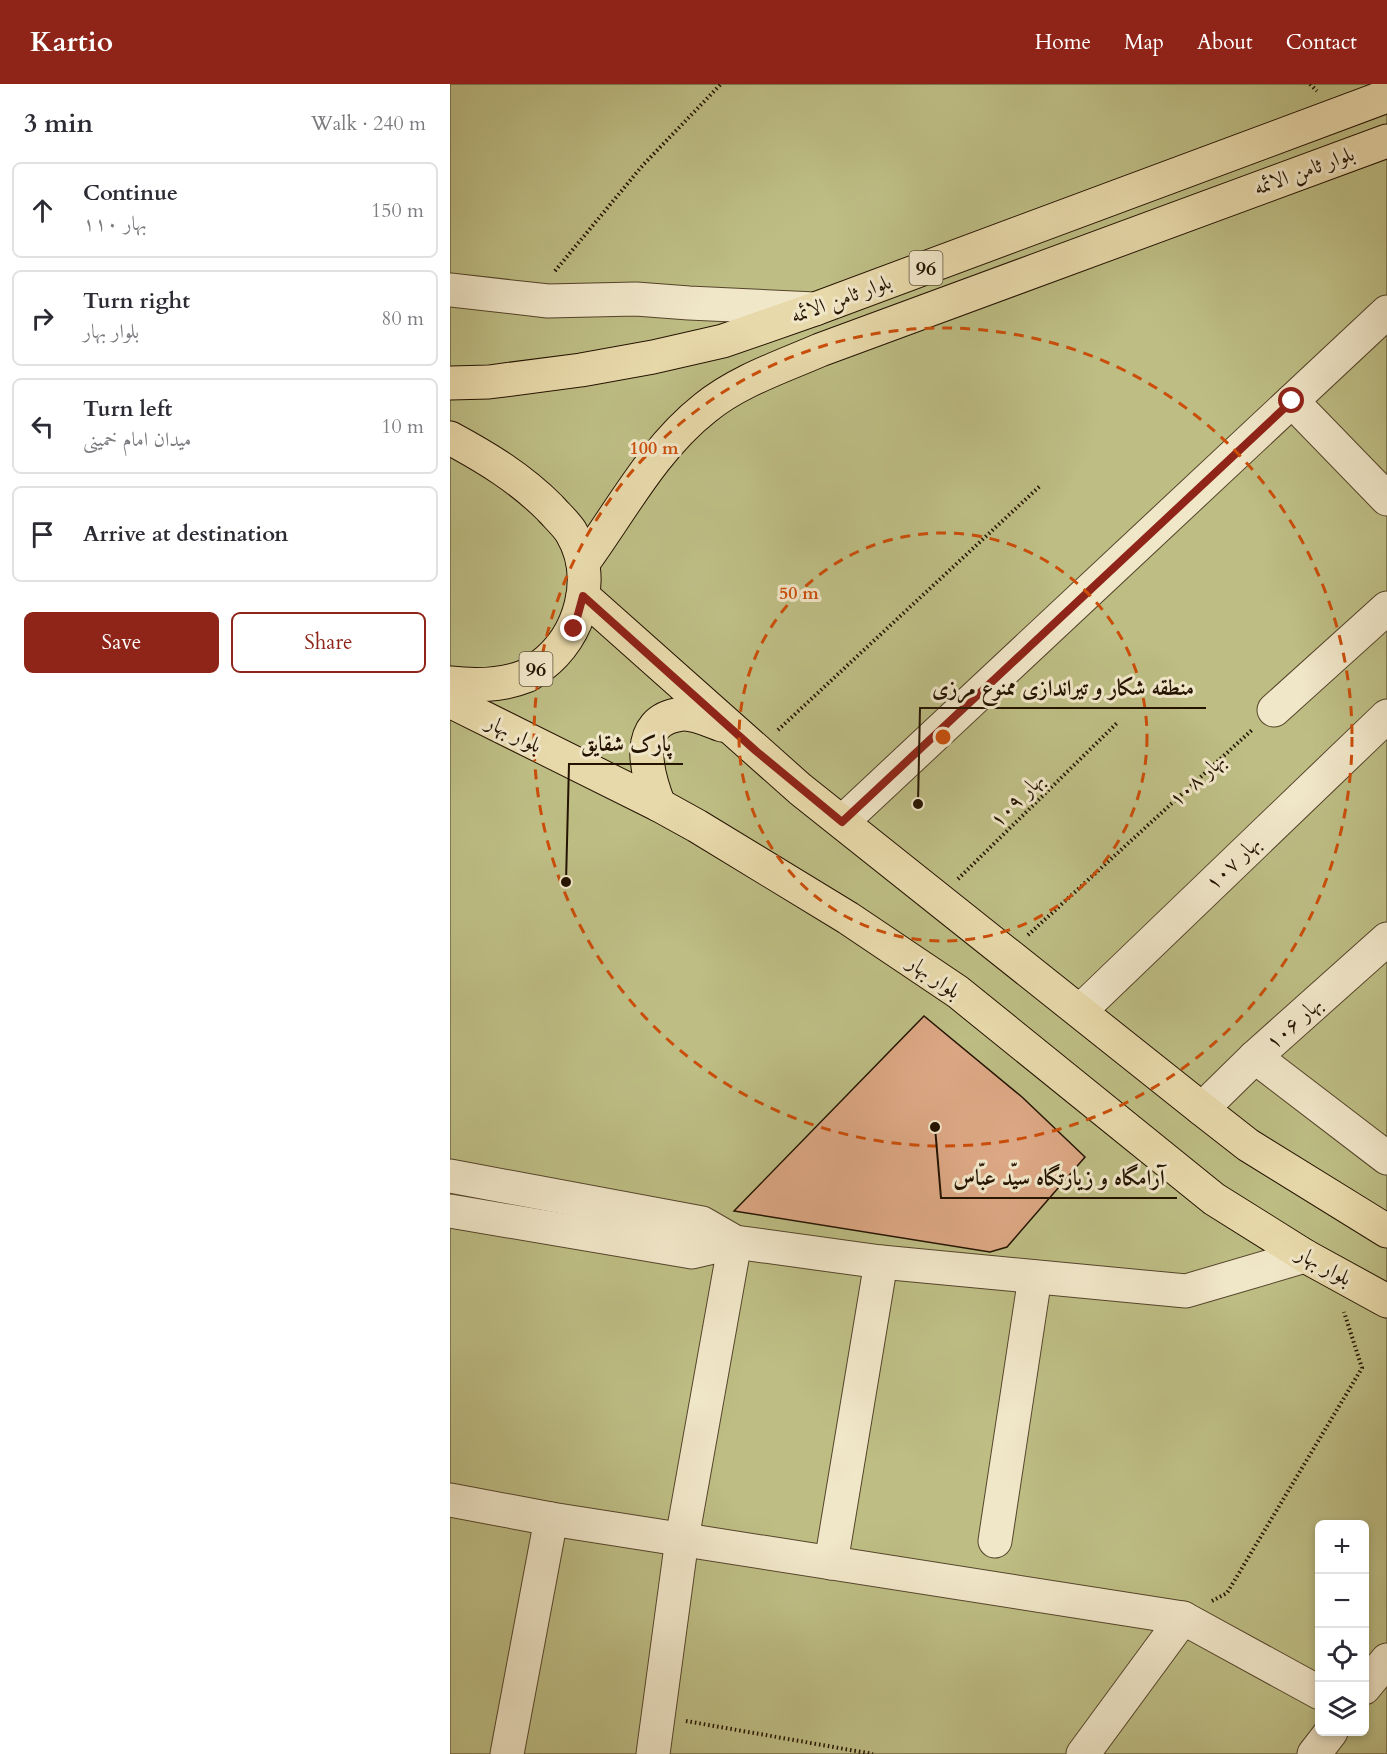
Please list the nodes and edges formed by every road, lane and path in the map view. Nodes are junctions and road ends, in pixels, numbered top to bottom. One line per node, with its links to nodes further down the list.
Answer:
1 (721, 84): 5 (path)
2 (1387, 96): 6 (main road, بلوار ثامن الائمه / 96)
3 (1387, 141): 13 (main road, بلوار ثامن الائمه / 96)
4 (450, 290): 5 (street)
5 (531, 299): 6 (street)
6 (815, 309): 8 (main road, بلوار ثامن الائمه / 96)
7 (1387, 312): 9 (street)
8 (450, 383)
9 (1292, 401): 12 (street); 24 (street)
10 (450, 438): 13 (main road, 96)
11 (1040, 486): 22 (path)
12 (1387, 499)
13 (583, 563): 14 (main road, 96)
14 (583, 596): 16 (main road, 96); 21 (main road)
15 (1387, 608): 18 (street)
16 (450, 683)
17 (450, 701): 23 (main road, بلوار بهار)
18 (1274, 710): 27 (path, بهار ۱۰۸)
19 (1387, 716): 28 (street, بهار ۱۰۷)
20 (1117, 723): 25 (path, بهار ۱۰۹)
21 (729, 728): 22 (main road); 23 (main road)
22 (756, 751): 24 (main road)
23 (659, 805): 37 (main road, بلوار بهار)
24 (842, 822): 25 (main road)
25 (939, 899): 27 (main road)
26 (1387, 939): 29 (street, بهار ۱۰۶)
27 (1007, 953): 28 (main road)
28 (1080, 1011): 30 (main road)
29 (1255, 1057): 30 (street, بهار ۱۰۶); 31 (street)
30 (1202, 1109): 34 (main road)
31 (1387, 1158)
32 (450, 1176): 35 (street)
33 (450, 1211): 35 (street)
34 (1386, 1227)
35 (735, 1242): 36 (street); 42 (street)
36 (881, 1262): 38 (street); 44 (street)
37 (1318, 1263): 38 (street); 39 (main road, بلوار بهار); 45 (path)
38 (1035, 1277): 43 (street)
39 (1387, 1301)
40 (450, 1500): 41 (street)
41 (551, 1519): 42 (street); 51 (street)
42 (682, 1539): 44 (street); 49 (street)
43 (995, 1541)
44 (831, 1563): 45 (street)
45 (1183, 1618): 48 (street); 54 (street)
46 (1387, 1660): 47 (street)
47 (1369, 1683)
48 (1315, 1690)
49 (659, 1716): 52 (street); 53 (path)
50 (1327, 1736): 55 (street)
51 (507, 1754)
52 (653, 1754)
53 (873, 1754)
54 (1083, 1754)
55 (1314, 1754)

